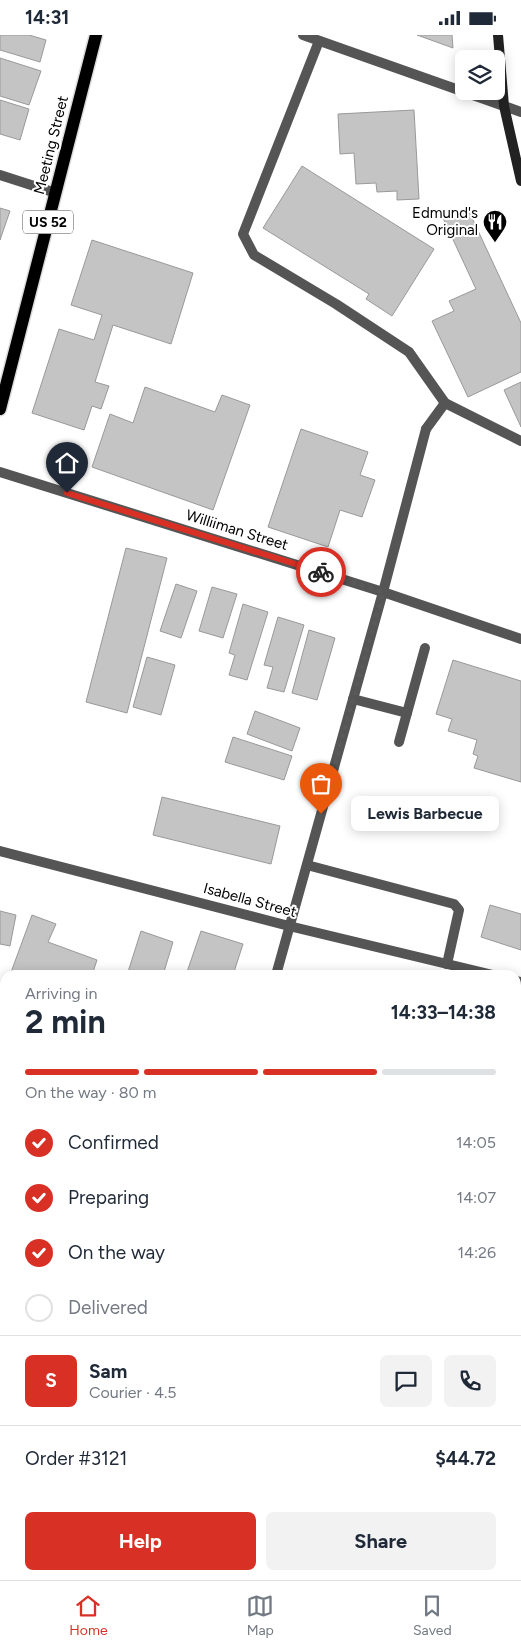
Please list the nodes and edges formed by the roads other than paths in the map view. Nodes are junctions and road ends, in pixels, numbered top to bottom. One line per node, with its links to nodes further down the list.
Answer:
1 (96, 35): 9 (main road, Meeting Street / US 52)
2 (303, 35): 4 (street)
3 (498, 35): 5 (main road)
4 (320, 41): 5 (street); 11 (street)
5 (504, 106): 6 (street); 8 (main road)
6 (521, 112)
7 (0, 175): 9 (street)
8 (521, 181)
9 (56, 193): 10 (main road, Meeting Street / US 52)
10 (4, 380): 12 (main road, Meeting Street / US 52)
11 (445, 403): 13 (street); 15 (street)
12 (0, 409)
13 (521, 441)
14 (0, 472): 15 (street, Williiman Street)
15 (383, 592): 16 (street, Williiman Street); 18 (street)
16 (521, 639)
17 (425, 648): 19 (street)
18 (353, 699): 19 (street); 22 (street)
19 (407, 713): 20 (street)
20 (399, 742)
21 (0, 851): 23 (street, Isabella Street)
22 (307, 865): 23 (street); 24 (street)
23 (290, 927): 24 (street, Isabella Street); 25 (street)
24 (446, 964): 26 (street, Isabella Street)
25 (277, 970)
26 (472, 970)

